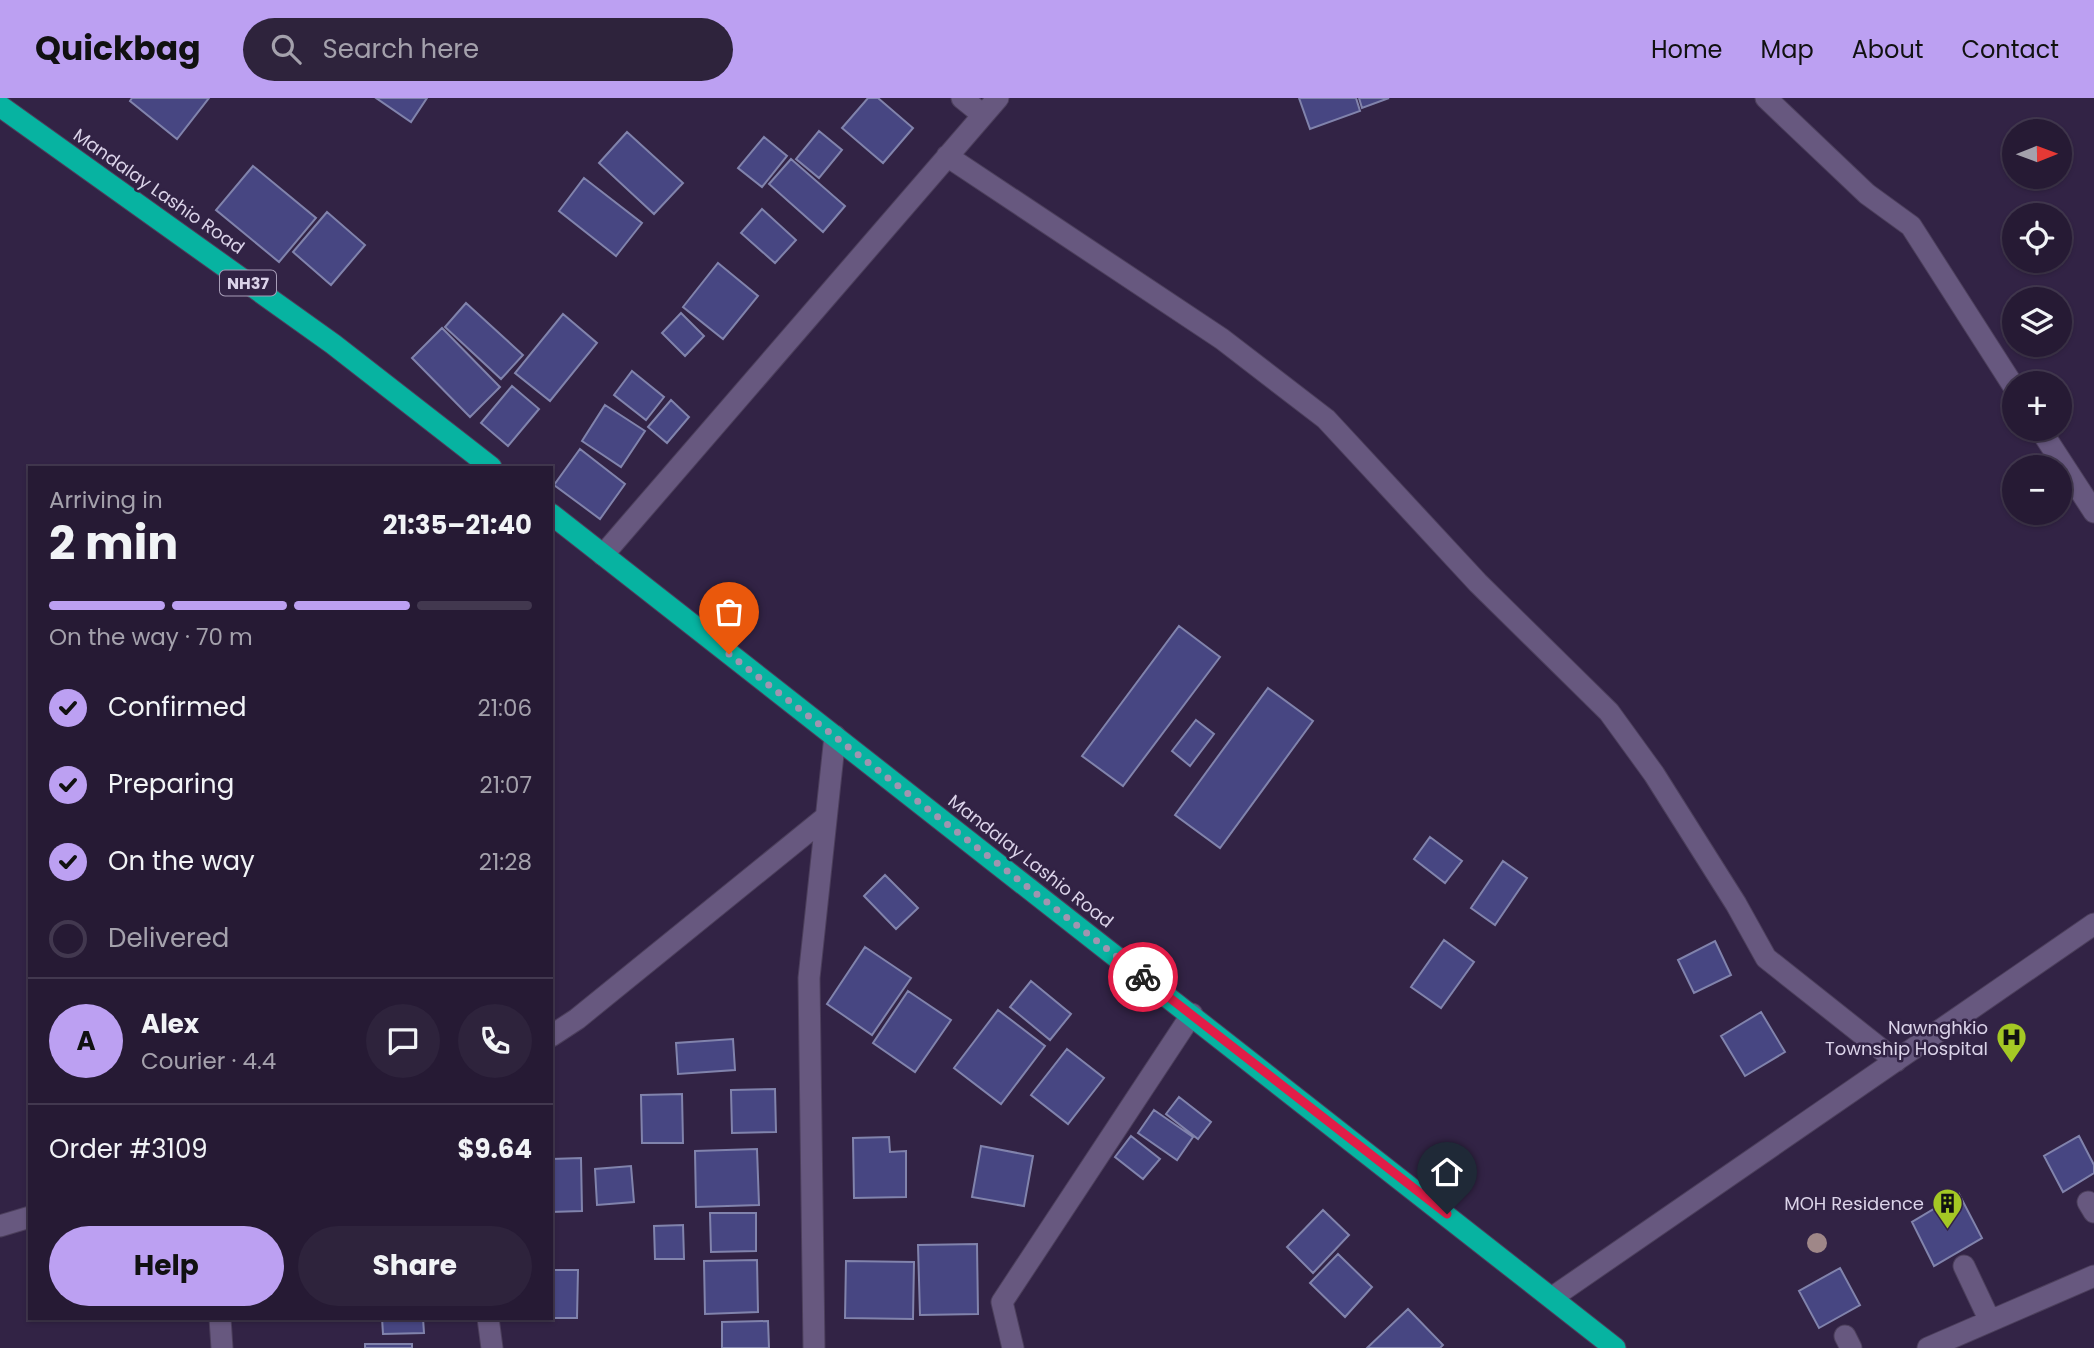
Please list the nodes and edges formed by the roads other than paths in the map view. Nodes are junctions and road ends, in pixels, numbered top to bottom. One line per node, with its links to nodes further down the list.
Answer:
1 (962, 98): 5 (street)
2 (998, 98): 5 (street)
3 (1766, 98): 7 (street)
4 (0, 106): 9 (highway, Mandalay Lashio Road / NH37)
5 (983, 115): 6 (street)
6 (947, 156): 12 (street); 18 (street)
7 (2004, 371)
8 (2048, 441): 10 (street)
9 (490, 466)
10 (2094, 512)
11 (553, 516): 12 (highway, Mandalay Lashio Road)
12 (603, 555): 13 (highway, Mandalay Lashio Road)
13 (835, 736): 14 (street); 16 (highway, Mandalay Lashio Road)
14 (826, 817): 17 (street); 29 (street)
15 (2094, 924): 18 (street)
16 (1192, 1014): 23 (highway, Mandalay Lashio Road); 30 (street)
17 (553, 1035)
18 (1896, 1061): 23 (street)
19 (28, 1218): 20 (street)
20 (0, 1226)
21 (1964, 1266): 26 (street)
22 (2094, 1276): 26 (street)
23 (1553, 1297): 31 (highway, Mandalay Lashio Road)
24 (220, 1320): 27 (street)
25 (488, 1320): 28 (street)
26 (1990, 1321): 32 (street)
27 (222, 1348)
28 (492, 1348)
29 (814, 1348)
30 (1013, 1348)
31 (1615, 1348)
32 (1928, 1348)

